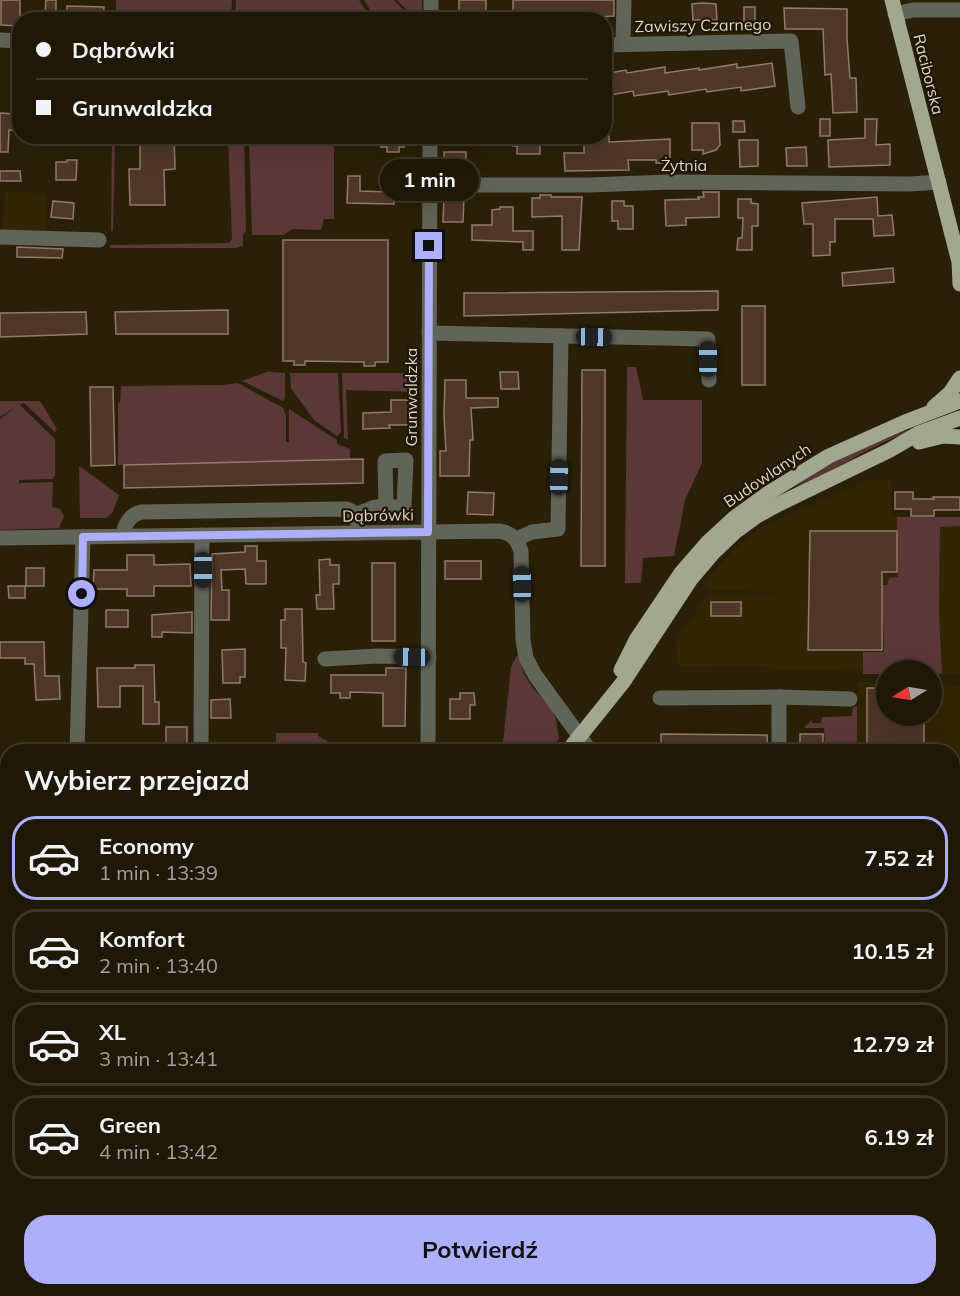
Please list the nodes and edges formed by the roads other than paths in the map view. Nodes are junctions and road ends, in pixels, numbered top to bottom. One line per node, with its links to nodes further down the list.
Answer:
1 (624, 0): 4 (street, Zawiszy Czarnego)
2 (894, 7): 3 (street); 8 (main road, Raciborska)
3 (950, 7)
4 (623, 44): 5 (street, Zawiszy Czarnego); 6 (street, Zawiszy Czarnego)
5 (612, 45)
6 (798, 107)
7 (430, 144): 9 (street, Grunwaldzka)
8 (939, 182): 9 (street, Żytnia); 12 (main road, Raciborska)
9 (430, 185): 14 (street, Grunwaldzka)
10 (0, 237): 11 (street)
11 (99, 240)
12 (960, 263): 13 (main road, Raciborska)
13 (960, 284)
14 (429, 333): 15 (street); 25 (street, Grunwaldzka)
15 (561, 336): 17 (street); 31 (street)
16 (960, 378): 19 (main road)
17 (709, 380)
18 (960, 401): 19 (main road, Budowlanych)
19 (928, 412): 37 (main road, Budowlanych)
20 (960, 418): 22 (main road, Budowlanych)
21 (960, 437): 22 (main road)
22 (890, 450): 37 (main road, Budowlanych)
23 (386, 506): 24 (street)
24 (355, 515): 26 (street); 28 (street)
25 (428, 532): 26 (street, Dąbrówki); 31 (street, Dąbrówki); 32 (street, Grunwaldzka)
26 (358, 533): 27 (street, Dąbrówki)
27 (202, 535): 28 (street, Dąbrówki); 40 (street)
28 (123, 536): 29 (street, Dąbrówki)
29 (83, 537): 30 (street, Dąbrówki); 39 (street)
30 (0, 538)
31 (516, 539): 38 (street)
32 (429, 657): 33 (street); 41 (street, Grunwaldzka)
33 (326, 659)
34 (779, 697): 35 (street); 36 (street); 44 (street)
35 (660, 698)
36 (850, 699)
37 (606, 701): 38 (main road, Budowlanych)
38 (580, 736): 42 (main road, Budowlanych); 43 (street)
39 (77, 744)
40 (201, 744)
41 (428, 744)
42 (574, 744)
43 (586, 744)
44 (779, 744)

